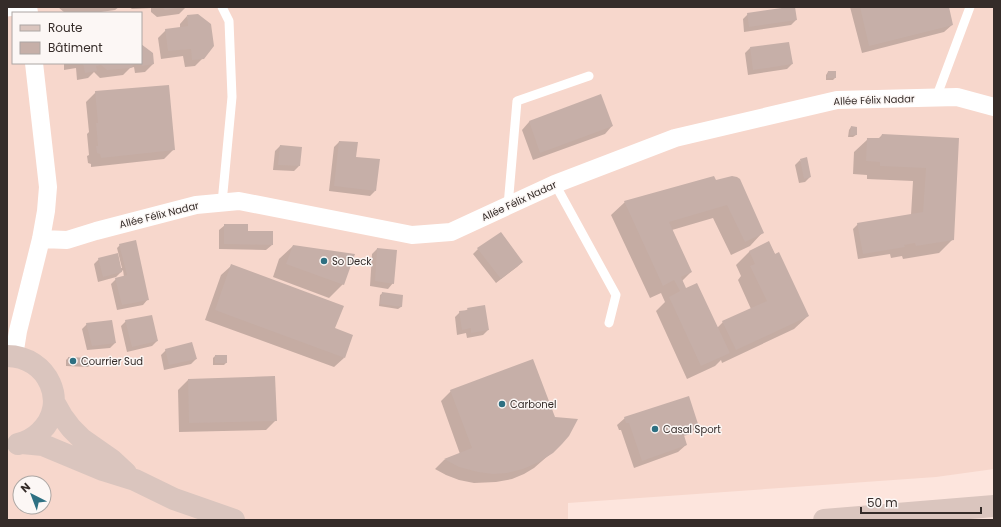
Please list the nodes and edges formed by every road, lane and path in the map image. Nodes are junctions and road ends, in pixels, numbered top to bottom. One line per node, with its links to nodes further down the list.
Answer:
1 (222, 7): 10 (lane)
2 (970, 7): 7 (lane)
3 (29, 10): 4 (lane)
4 (7, 12)
5 (34, 64): 12 (street)
6 (590, 76): 11 (lane)
7 (936, 98): 8 (street, Allée Félix Nadar); 9 (street, Allée Félix Nadar)
8 (994, 107)
9 (555, 184): 11 (street, Allée Félix Nadar); 13 (lane)
10 (222, 203): 11 (street, Allée Félix Nadar); 12 (street, Allée Félix Nadar)
11 (508, 206)
12 (41, 239): 14 (street)
13 (609, 323)
14 (10, 356): 15 (main road)
15 (54, 402): 16 (main road); 17 (main road)
16 (12, 446): 17 (main road)
17 (135, 480): 19 (main road)
18 (994, 506): 20 (main road)
19 (234, 520)
20 (824, 520)

